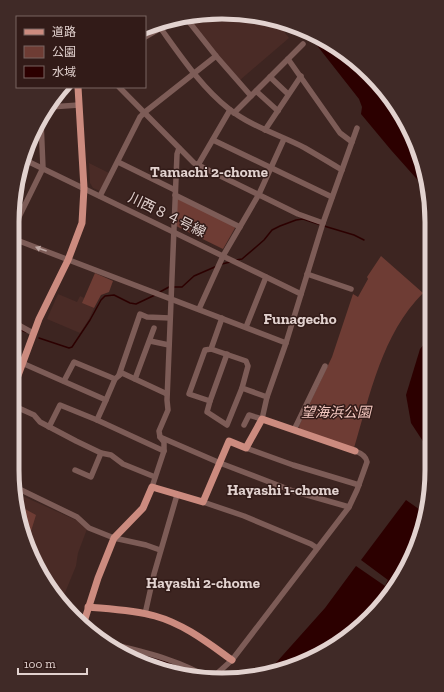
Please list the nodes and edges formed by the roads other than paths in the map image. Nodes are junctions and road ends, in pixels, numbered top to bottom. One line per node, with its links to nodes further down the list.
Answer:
1 (189, 22): 4 (street)
2 (161, 29): 6 (street)
3 (303, 44): 5 (street)
4 (216, 56): 6 (street); 13 (street)
5 (288, 59): 7 (street); 8 (street)
6 (194, 73): 16 (street); 18 (street)
7 (301, 76): 12 (street); 24 (street)
8 (270, 77): 11 (street); 12 (street)
9 (78, 88): 14 (main road)
10 (120, 88): 18 (street)
11 (256, 91): 13 (street); 17 (street)
12 (288, 94): 17 (street)
13 (251, 96): 16 (street)
14 (79, 105): 15 (street); 32 (main road)
15 (55, 106)
16 (232, 111): 21 (street); 23 (street)
17 (278, 111): 21 (street)
18 (145, 112): 25 (street); 27 (street)
19 (357, 128): 24 (street)
20 (42, 129): 29 (street)
21 (264, 130): 22 (street)
22 (284, 139): 30 (street); 31 (street)
23 (213, 140): 28 (street); 30 (street)
24 (352, 142): 31 (street)
25 (179, 148): 28 (street); 33 (street)
26 (29, 161): 29 (street, 川西８４号線)
27 (118, 162): 33 (street); 35 (street)
28 (198, 165): 34 (street)
29 (44, 168): 32 (street, 川西８４号線); 37 (street)
30 (271, 168): 34 (street); 36 (street)
31 (342, 170): 36 (street)
32 (84, 188): 35 (street, 川西８４号線); 43 (main road)
33 (175, 193): 39 (street); 40 (street)
34 (259, 194): 38 (street); 39 (street)
35 (100, 196): 40 (street, 川西８４号線)
36 (332, 197): 38 (street)
37 (19, 217)
38 (323, 223): 44 (street)
39 (240, 227): 42 (street)
40 (174, 232): 42 (street, 川西８４号線); 48 (street)
41 (19, 242): 43 (street, one-way to 41)
42 (223, 256): 45 (street, 川西８４号線); 49 (street)
43 (68, 260): 48 (street); 55 (main road)
44 (307, 274): 46 (street); 47 (street)
45 (266, 277): 47 (street, 川西８４号線); 53 (street)
46 (352, 288)
47 (301, 294): 57 (street)
48 (171, 299): 49 (street); 50 (street)
49 (199, 309): 51 (street)
50 (170, 318): 58 (street); 64 (street)
51 (222, 318): 53 (street); 59 (street)
52 (19, 325): 55 (street)
53 (246, 327): 57 (street)
54 (154, 328): 56 (street)
55 (33, 333): 61 (main road)
56 (150, 341): 58 (street); 65 (street)
57 (286, 343): 69 (street)
58 (169, 345): 68 (street)
59 (211, 348): 60 (street); 71 (street)
60 (227, 354): 67 (street); 71 (street)
61 (22, 363): 63 (main road); 66 (street)
62 (325, 366): 77 (street)
63 (19, 371)
64 (117, 377): 65 (street); 66 (street); 70 (street)
65 (136, 379): 68 (street)
66 (64, 381): 70 (street)
67 (242, 388): 69 (street); 71 (street)
68 (168, 394): 78 (street)
69 (266, 397): 73 (street)
70 (106, 400): 74 (street)
71 (210, 401)
72 (19, 408): 76 (street)
73 (262, 419): 75 (street); 77 (main road); 79 (main road)
74 (97, 420): 76 (street); 80 (street)
75 (244, 425)
76 (49, 427): 82 (street)
77 (294, 430): 81 (main road)
78 (160, 436): 80 (street); 83 (street)
79 (246, 448): 83 (main road); 86 (street)
80 (164, 451): 85 (street)
81 (355, 451): 86 (street)
82 (101, 452): 84 (street); 85 (street)
83 (220, 463): 90 (main road); 91 (street)
84 (75, 470)
85 (155, 478): 87 (street)
86 (359, 485): 91 (street)
87 (152, 487): 89 (main road); 92 (main road)
88 (20, 488): 92 (street)
89 (177, 495): 90 (main road); 94 (street)
90 (203, 502): 93 (street)
91 (349, 507): 93 (street)
92 (114, 538): 94 (street); 95 (main road)
93 (317, 548): 99 (street)
94 (160, 550): 96 (street)
95 (88, 607): 96 (main road); 97 (main road)
96 (145, 614): 99 (main road)
97 (84, 620)
98 (122, 647): 100 (street)
99 (232, 660): 101 (street)
100 (197, 671)
101 (217, 673)

